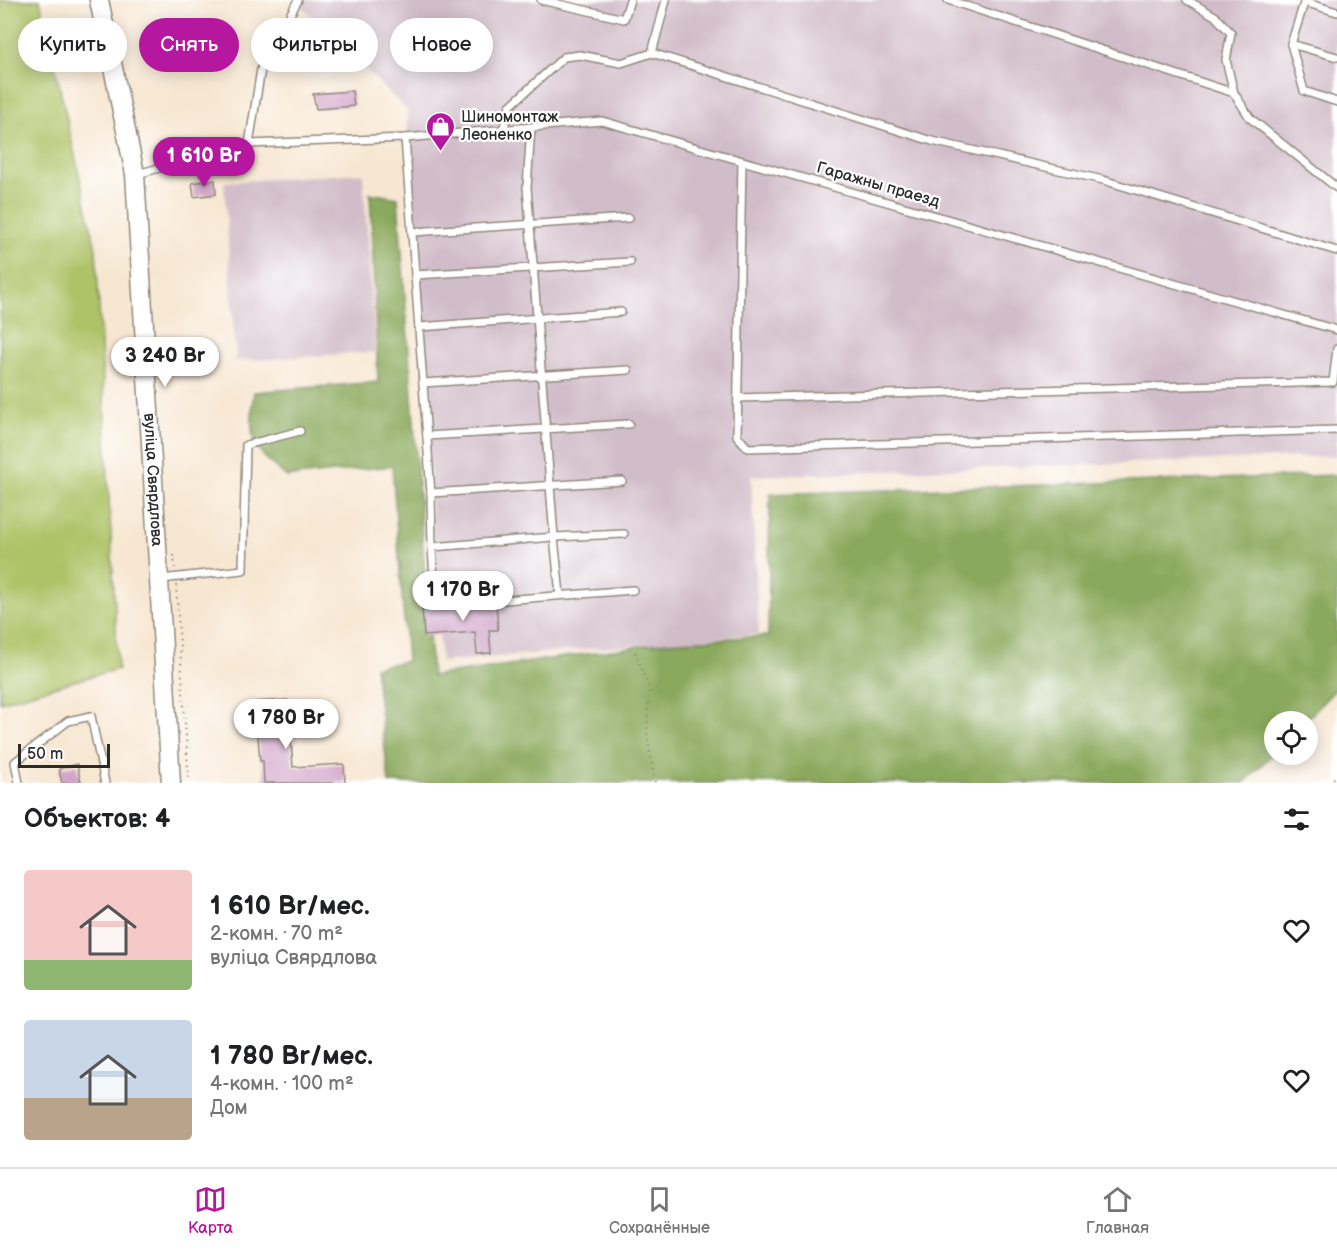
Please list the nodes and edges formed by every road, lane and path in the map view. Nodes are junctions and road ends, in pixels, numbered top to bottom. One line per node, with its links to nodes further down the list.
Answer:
1 (99, 0): 20 (main road, вуліца Свярдлова)
2 (298, 0): 18 (lane)
3 (541, 0): 4 (lane)
4 (630, 0)
5 (666, 0): 11 (lane)
6 (948, 0): 13 (lane)
7 (1187, 0): 13 (lane)
8 (1304, 1): 9 (lane); 10 (lane)
9 (1337, 12)
10 (1291, 44): 12 (lane); 14 (lane)
11 (652, 53): 16 (lane); 25 (lane)
12 (1337, 57)
13 (1234, 93): 21 (lane)
14 (1337, 102)
15 (531, 127): 16 (lane, Гаражны праезд); 19 (lane, Гаражны праезд); 23 (lane)
16 (503, 130): 17 (lane, Гаражны праезд)
17 (405, 138): 18 (lane, Гаражны праезд); 24 (lane)
18 (249, 144): 20 (lane, Гаражны праезд)
19 (742, 160): 32 (lane, Гаражны праезд); 37 (lane)
20 (135, 174): 49 (main road, вуліца Свярдлова)
21 (1337, 188)
22 (629, 218): 23 (lane)
23 (530, 224): 24 (lane); 27 (lane)
24 (412, 232): 28 (lane)
25 (1337, 251)
26 (630, 262): 27 (lane)
27 (533, 268): 28 (lane); 30 (lane)
28 (415, 275): 31 (lane)
29 (621, 312): 30 (lane)
30 (537, 318): 31 (lane); 35 (lane)
31 (419, 327): 36 (lane)
32 (1337, 330)
33 (1337, 349): 37 (lane)
34 (628, 370): 35 (lane)
35 (542, 375): 36 (lane); 39 (lane)
36 (423, 383): 42 (lane)
37 (738, 398): 40 (lane)
38 (629, 424): 39 (lane)
39 (546, 429): 42 (lane); 44 (lane)
40 (1337, 430)
41 (300, 431): 49 (lane)
42 (427, 436): 45 (lane)
43 (622, 481): 44 (lane)
44 (550, 486): 45 (lane); 47 (lane)
45 (431, 493): 48 (lane)
46 (624, 534): 47 (lane)
47 (554, 537): 48 (lane); 51 (lane)
48 (432, 547): 52 (lane)
49 (159, 579): 58 (main road, вуліца Свярдлова)
50 (633, 590): 51 (lane)
51 (560, 595): 53 (lane)
52 (435, 596)
53 (504, 600)
54 (635, 652): 59 (path)
55 (1337, 775): 60 (path)
56 (19, 783): 57 (lane)
57 (105, 783)
58 (171, 783)
59 (655, 783)
60 (1329, 783)

